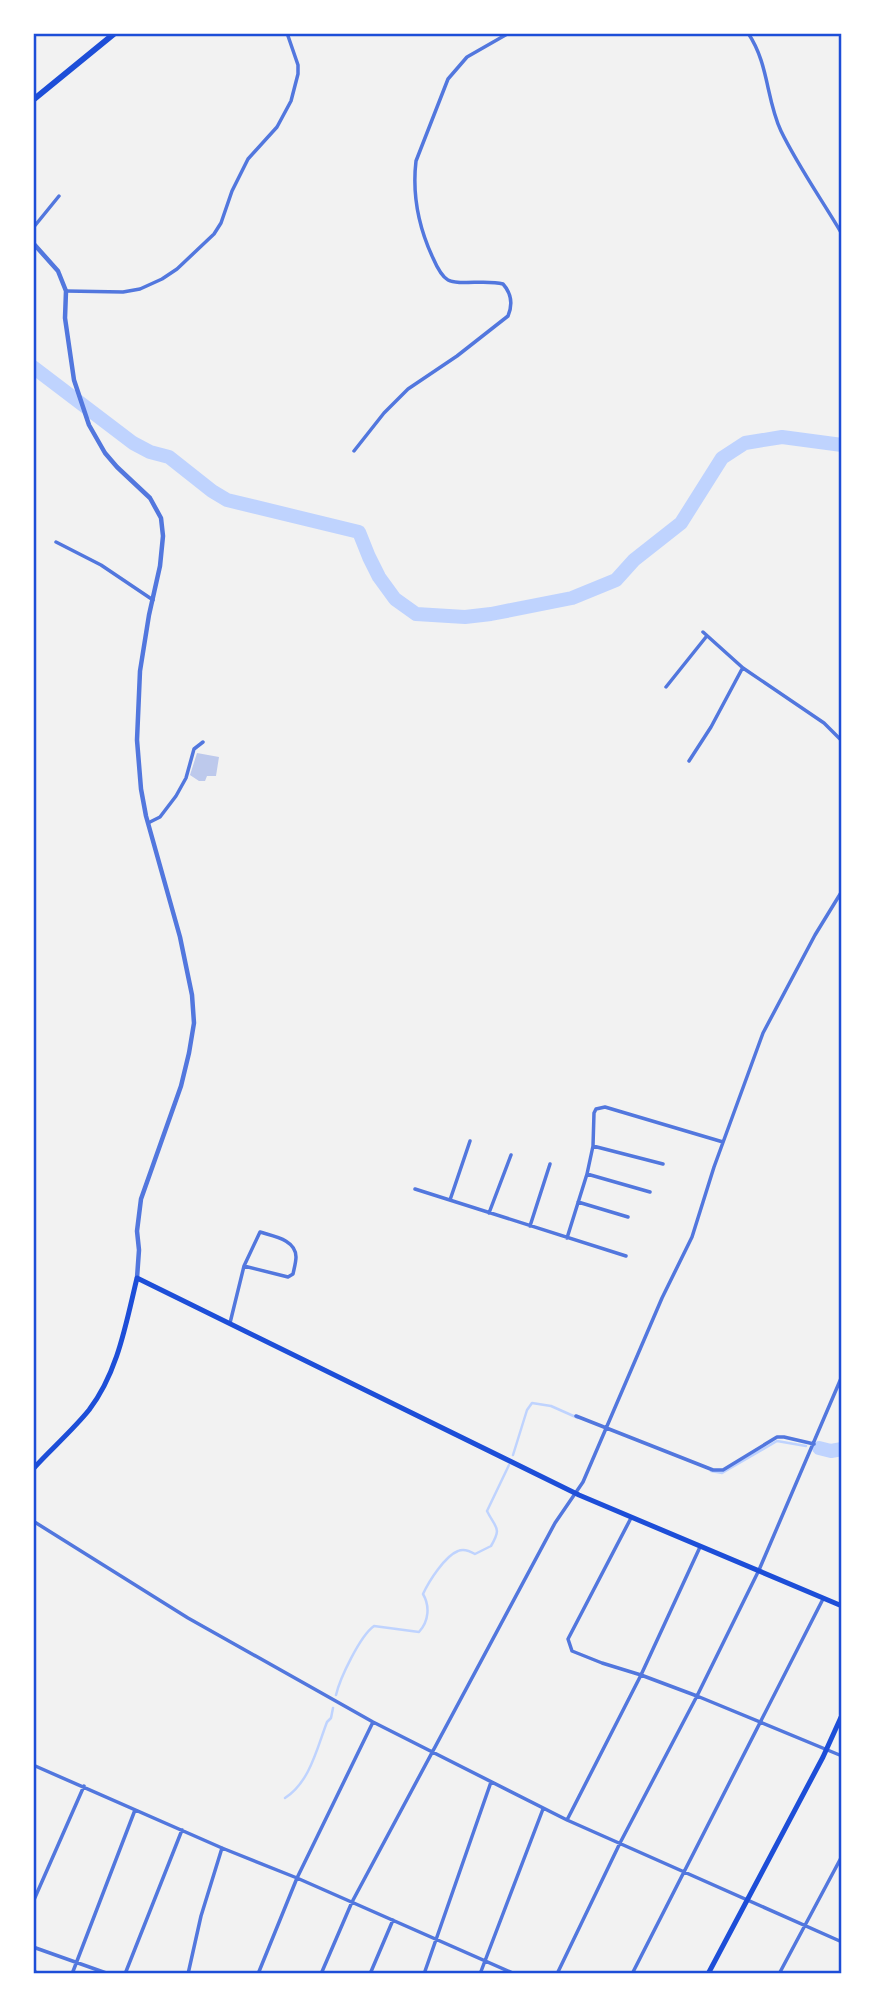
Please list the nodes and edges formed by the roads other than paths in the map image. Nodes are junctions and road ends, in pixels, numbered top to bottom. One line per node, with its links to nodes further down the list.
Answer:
1 (115, 33): 7 (main road)
2 (288, 33): 12 (street)
3 (508, 33): 13 (street)
4 (535, 33): 5 (street)
5 (553, 33)
6 (748, 33): 10 (street)
7 (33, 100)
8 (59, 196): 9 (street)
9 (33, 228)
10 (842, 234)
11 (33, 243): 12 (street)
12 (66, 291): 15 (street)
13 (354, 452)
14 (56, 542): 15 (street)
15 (153, 600): 21 (street)
16 (743, 668): 17 (street); 18 (street); 20 (street)
17 (666, 687)
18 (842, 741)
19 (203, 742): 21 (street)
20 (689, 761)
21 (148, 823): 40 (street)
22 (842, 891): 24 (street)
23 (470, 1141): 32 (street)
24 (723, 1142): 25 (street); 44 (street)
25 (593, 1146): 28 (street); 29 (street)
26 (511, 1155): 34 (street)
27 (551, 1164): 36 (street)
28 (663, 1164)
29 (587, 1174): 31 (street); 33 (street)
30 (415, 1189): 32 (street)
31 (649, 1192)
32 (450, 1200): 34 (street)
33 (578, 1202): 35 (street); 37 (street)
34 (489, 1213): 36 (street)
35 (628, 1217)
36 (530, 1226): 37 (street)
37 (567, 1238): 38 (street)
38 (626, 1256)
39 (244, 1266): 39 (street); 41 (street)
40 (136, 1278): 41 (main road); 46 (main road)
41 (230, 1323): 47 (main road)
42 (842, 1376): 45 (street)
43 (576, 1416): 44 (street)
44 (606, 1428): 45 (street); 47 (street)
45 (814, 1444): 51 (street)
46 (33, 1469)
47 (576, 1494): 48 (main road); 60 (street)
48 (631, 1518): 50 (main road); 54 (street)
49 (33, 1521): 57 (street)
50 (700, 1548): 51 (main road); 54 (street)
51 (759, 1570): 52 (main road); 55 (street)
52 (823, 1599): 53 (main road); 58 (street)
53 (842, 1606)
54 (641, 1675): 55 (street); 67 (street)
55 (697, 1696): 58 (street); 69 (street)
56 (842, 1715): 59 (main road)
57 (373, 1722): 60 (street); 73 (street)
58 (761, 1722): 59 (street); 72 (street)
59 (827, 1749): 61 (street); 74 (main road)
60 (432, 1753): 63 (street); 76 (street)
61 (842, 1756)
62 (33, 1765): 64 (street)
63 (492, 1783): 65 (street); 79 (street)
64 (84, 1786): 66 (street); 75 (street)
65 (544, 1809): 67 (street); 82 (street)
66 (135, 1810): 68 (street); 83 (street)
67 (567, 1820): 69 (street)
68 (182, 1830): 70 (street); 86 (street)
69 (620, 1843): 72 (street); 94 (street)
70 (222, 1848): 73 (street); 87 (street)
71 (842, 1856): 78 (street)
72 (684, 1872): 74 (street); 95 (street)
73 (297, 1878): 76 (street); 88 (street)
74 (748, 1901): 78 (street); 96 (main road)
75 (33, 1902)
76 (352, 1902): 77 (street); 89 (street)
77 (393, 1920): 79 (street); 90 (street)
78 (804, 1926): 80 (street); 97 (street)
79 (435, 1939): 82 (street); 91 (street)
80 (842, 1942)
81 (33, 1947): 83 (street)
82 (485, 1961): 92 (street); 93 (street)
83 (78, 1963): 84 (street); 85 (street)
84 (72, 1974)
85 (109, 1974)
86 (125, 1974)
87 (188, 1974)
88 (258, 1974)
89 (321, 1974)
90 (370, 1974)
91 (424, 1974)
92 (480, 1974)
93 (515, 1974)
94 (556, 1974)
95 (632, 1974)
96 (708, 1974)
97 (779, 1974)

